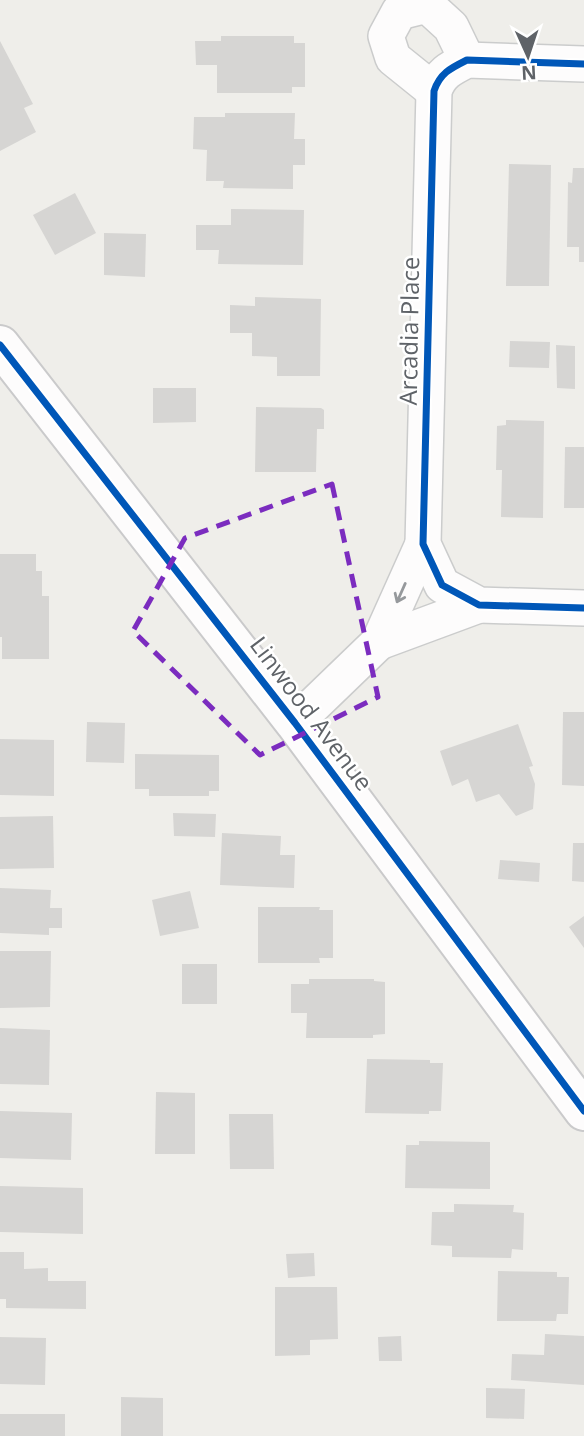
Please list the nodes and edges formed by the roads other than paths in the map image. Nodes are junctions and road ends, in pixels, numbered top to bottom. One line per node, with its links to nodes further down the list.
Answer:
1 (467, 60): 2 (street); 3 (street); 3 (street)
2 (584, 64)
3 (434, 91): 5 (street, Arcadia Place)
4 (0, 345): 9 (main road, Linwood Avenue)
5 (424, 544): 6 (street, Arcadia Place); 8 (street, Arcadia Place, one-way to 8)
6 (479, 606): 7 (street, Arcadia Place); 8 (street, Arcadia Place)
7 (584, 608)
8 (380, 642): 9 (street, Arcadia Place)
9 (295, 723): 10 (main road, Linwood Avenue)
10 (584, 1111)

